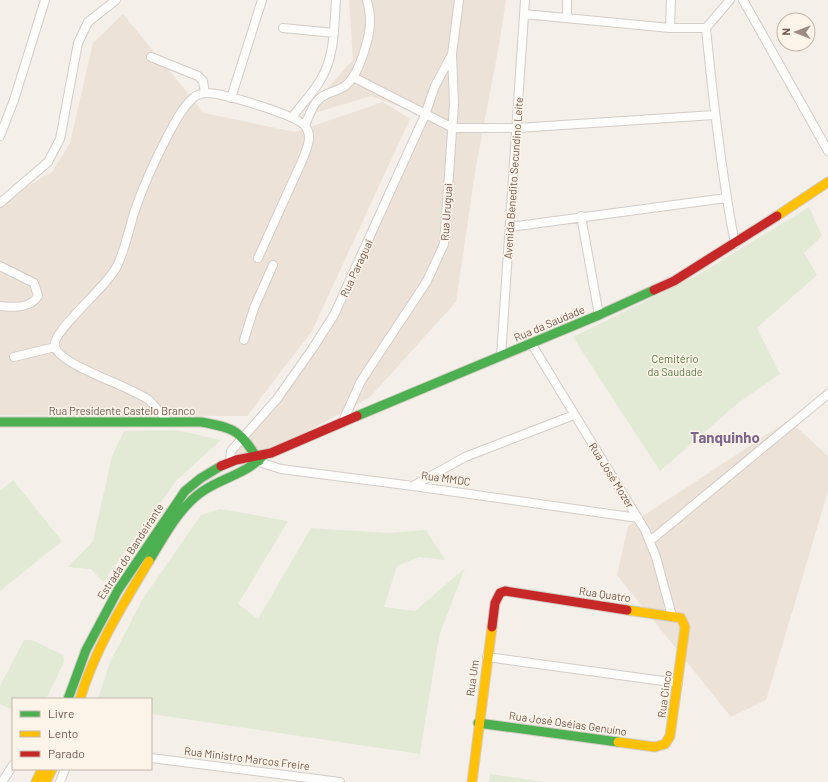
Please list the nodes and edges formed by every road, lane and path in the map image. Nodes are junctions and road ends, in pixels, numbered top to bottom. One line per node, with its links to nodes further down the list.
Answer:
1 (45, 0): 29 (street)
2 (116, 0): 33 (street)
3 (262, 0): 22 (street)
4 (336, 0): 17 (street)
5 (367, 0): 20 (street)
6 (459, 0): 18 (street, Rua Uruguai)
7 (525, 0): 12 (street, Avenida Benedito Secundino Leite)
8 (567, 0): 13 (street)
9 (671, 0): 15 (street)
10 (730, 0): 16 (street)
11 (744, 0): 30 (street)
12 (524, 14): 13 (street); 28 (street, Avenida Benedito Secundino Leite)
13 (567, 17): 15 (street)
14 (283, 28): 17 (street)
15 (670, 28): 16 (street)
16 (706, 28): 24 (street)
17 (334, 33): 25 (street)
18 (452, 54): 23 (street, Rua Paraguai); 27 (street, Rua Uruguai)
19 (151, 57): 21 (street)
20 (353, 77): 23 (street); 26 (street)
21 (205, 93): 22 (street); 44 (street)
22 (231, 98): 25 (street)
23 (425, 115): 27 (street); 52 (street, Rua Paraguai)
24 (714, 115): 28 (street); 32 (street)
25 (293, 116): 26 (street)
26 (305, 125): 37 (street)
27 (452, 128): 28 (street); 49 (street, Rua Uruguai)
28 (517, 128): 35 (street, Avenida Benedito Secundino Leite)
29 (0, 136)
30 (828, 151)
31 (828, 182): 36 (main road, Rua da Saudade)
32 (726, 198): 34 (street); 36 (street)
33 (0, 203)
34 (581, 216): 35 (street); 41 (street)
35 (510, 227): 45 (street, Avenida Benedito Secundino Leite)
36 (735, 244): 41 (main road, Rua da Saudade)
37 (258, 258)
38 (273, 265): 42 (street)
39 (0, 266): 40 (street)
40 (0, 306)
41 (599, 315): 43 (main road, Rua da Saudade)
42 (244, 340)
43 (531, 344): 45 (main road, Rua da Saudade); 48 (street, Rua José Mozer)
44 (55, 347): 46 (street); 51 (street)
45 (501, 356): 49 (main road, Rua da Saudade)
46 (14, 357)
47 (828, 394): 57 (street)
48 (574, 415): 55 (street); 56 (street, Rua José Mozer)
49 (343, 421): 53 (main road, Rua da Saudade)
50 (0, 422): 51 (main road, Rua Presidente Castelo Branco)
51 (168, 422): 52 (main road, Rua Presidente Castelo Branco)
52 (244, 436): 53 (main road); 54 (street, Rua Paraguai)
53 (259, 458): 54 (main road, Estrada do Bandeirante); 55 (street, Rua MMDC); 63 (main road, Estrada do Bandeirante)
54 (230, 463): 62 (main road, Estrada do Bandeirante)
55 (413, 486): 56 (street, Rua MMDC)
56 (638, 518): 57 (street, Rua José Mozer)
57 (650, 541): 59 (street, Rua José Mozer)
58 (505, 591): 59 (main road, Rua Quatro); 60 (main road, Rua Um)
59 (672, 616): 61 (main road, Rua Cinco)
60 (487, 658): 61 (street); 64 (main road, Rua Um)
61 (678, 683): 65 (main road, Rua Cinco)
62 (68, 698)
63 (80, 698)
64 (478, 723): 65 (main road, Rua José Oséias Genuíno); 71 (main road, Rua Um)
65 (655, 747)
66 (152, 758): 76 (street, Rua Ministro Marcos Freire)
67 (12, 767): 72 (street)
68 (42, 770): 73 (main road)
69 (52, 770): 74 (main road)
70 (65, 770): 75 (street)
71 (472, 778)
72 (2, 782)
73 (36, 782)
74 (46, 782)
75 (60, 782)
76 (340, 782)

